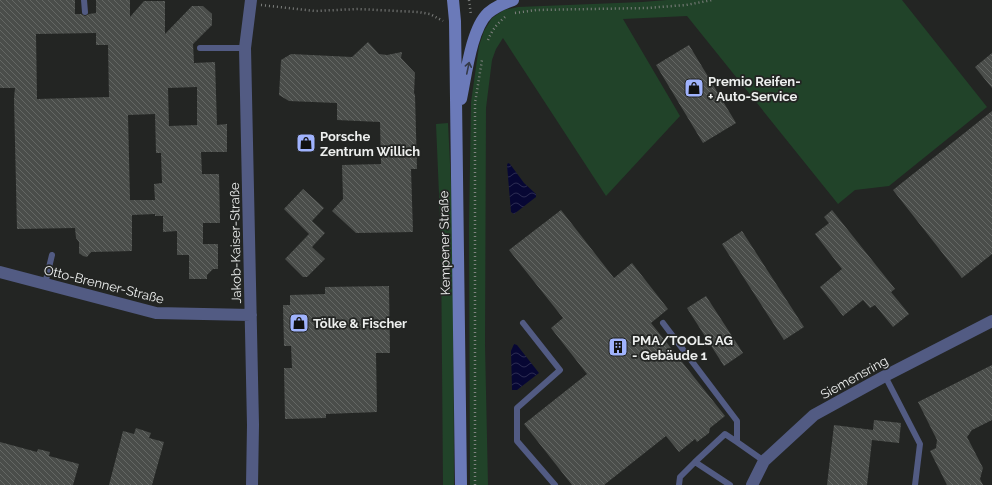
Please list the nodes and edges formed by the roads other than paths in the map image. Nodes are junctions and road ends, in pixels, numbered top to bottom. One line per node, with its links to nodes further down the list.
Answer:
1 (84, 0): 5 (lane)
2 (454, 0): 8 (main road, Kempener Straße)
3 (513, 0): 8 (main road, one-way to 3)
4 (251, 2): 7 (street, Jakob-Kaiser-Straße)
5 (85, 12)
6 (200, 48): 7 (lane)
7 (245, 48): 12 (street, Jakob-Kaiser-Straße)
8 (456, 120): 21 (main road, Kempener Straße)
9 (52, 255): 11 (lane)
10 (0, 272): 11 (street, Otto-Brenner-Straße)
11 (45, 284): 12 (street, Otto-Brenner-Straße)
12 (251, 315): 20 (street, Jakob-Kaiser-Straße)
13 (992, 321): 16 (street, Siemensring)
14 (523, 323): 22 (lane)
15 (663, 323): 17 (lane)
16 (885, 376): 18 (street, Siemensring); 26 (lane)
17 (737, 442): 18 (lane); 19 (lane)
18 (764, 461): 25 (street, Siemensring)
19 (696, 462): 23 (lane); 24 (lane)
20 (252, 485)
21 (461, 485)
22 (556, 485)
23 (679, 485)
24 (730, 485)
25 (752, 485)
26 (915, 485)

